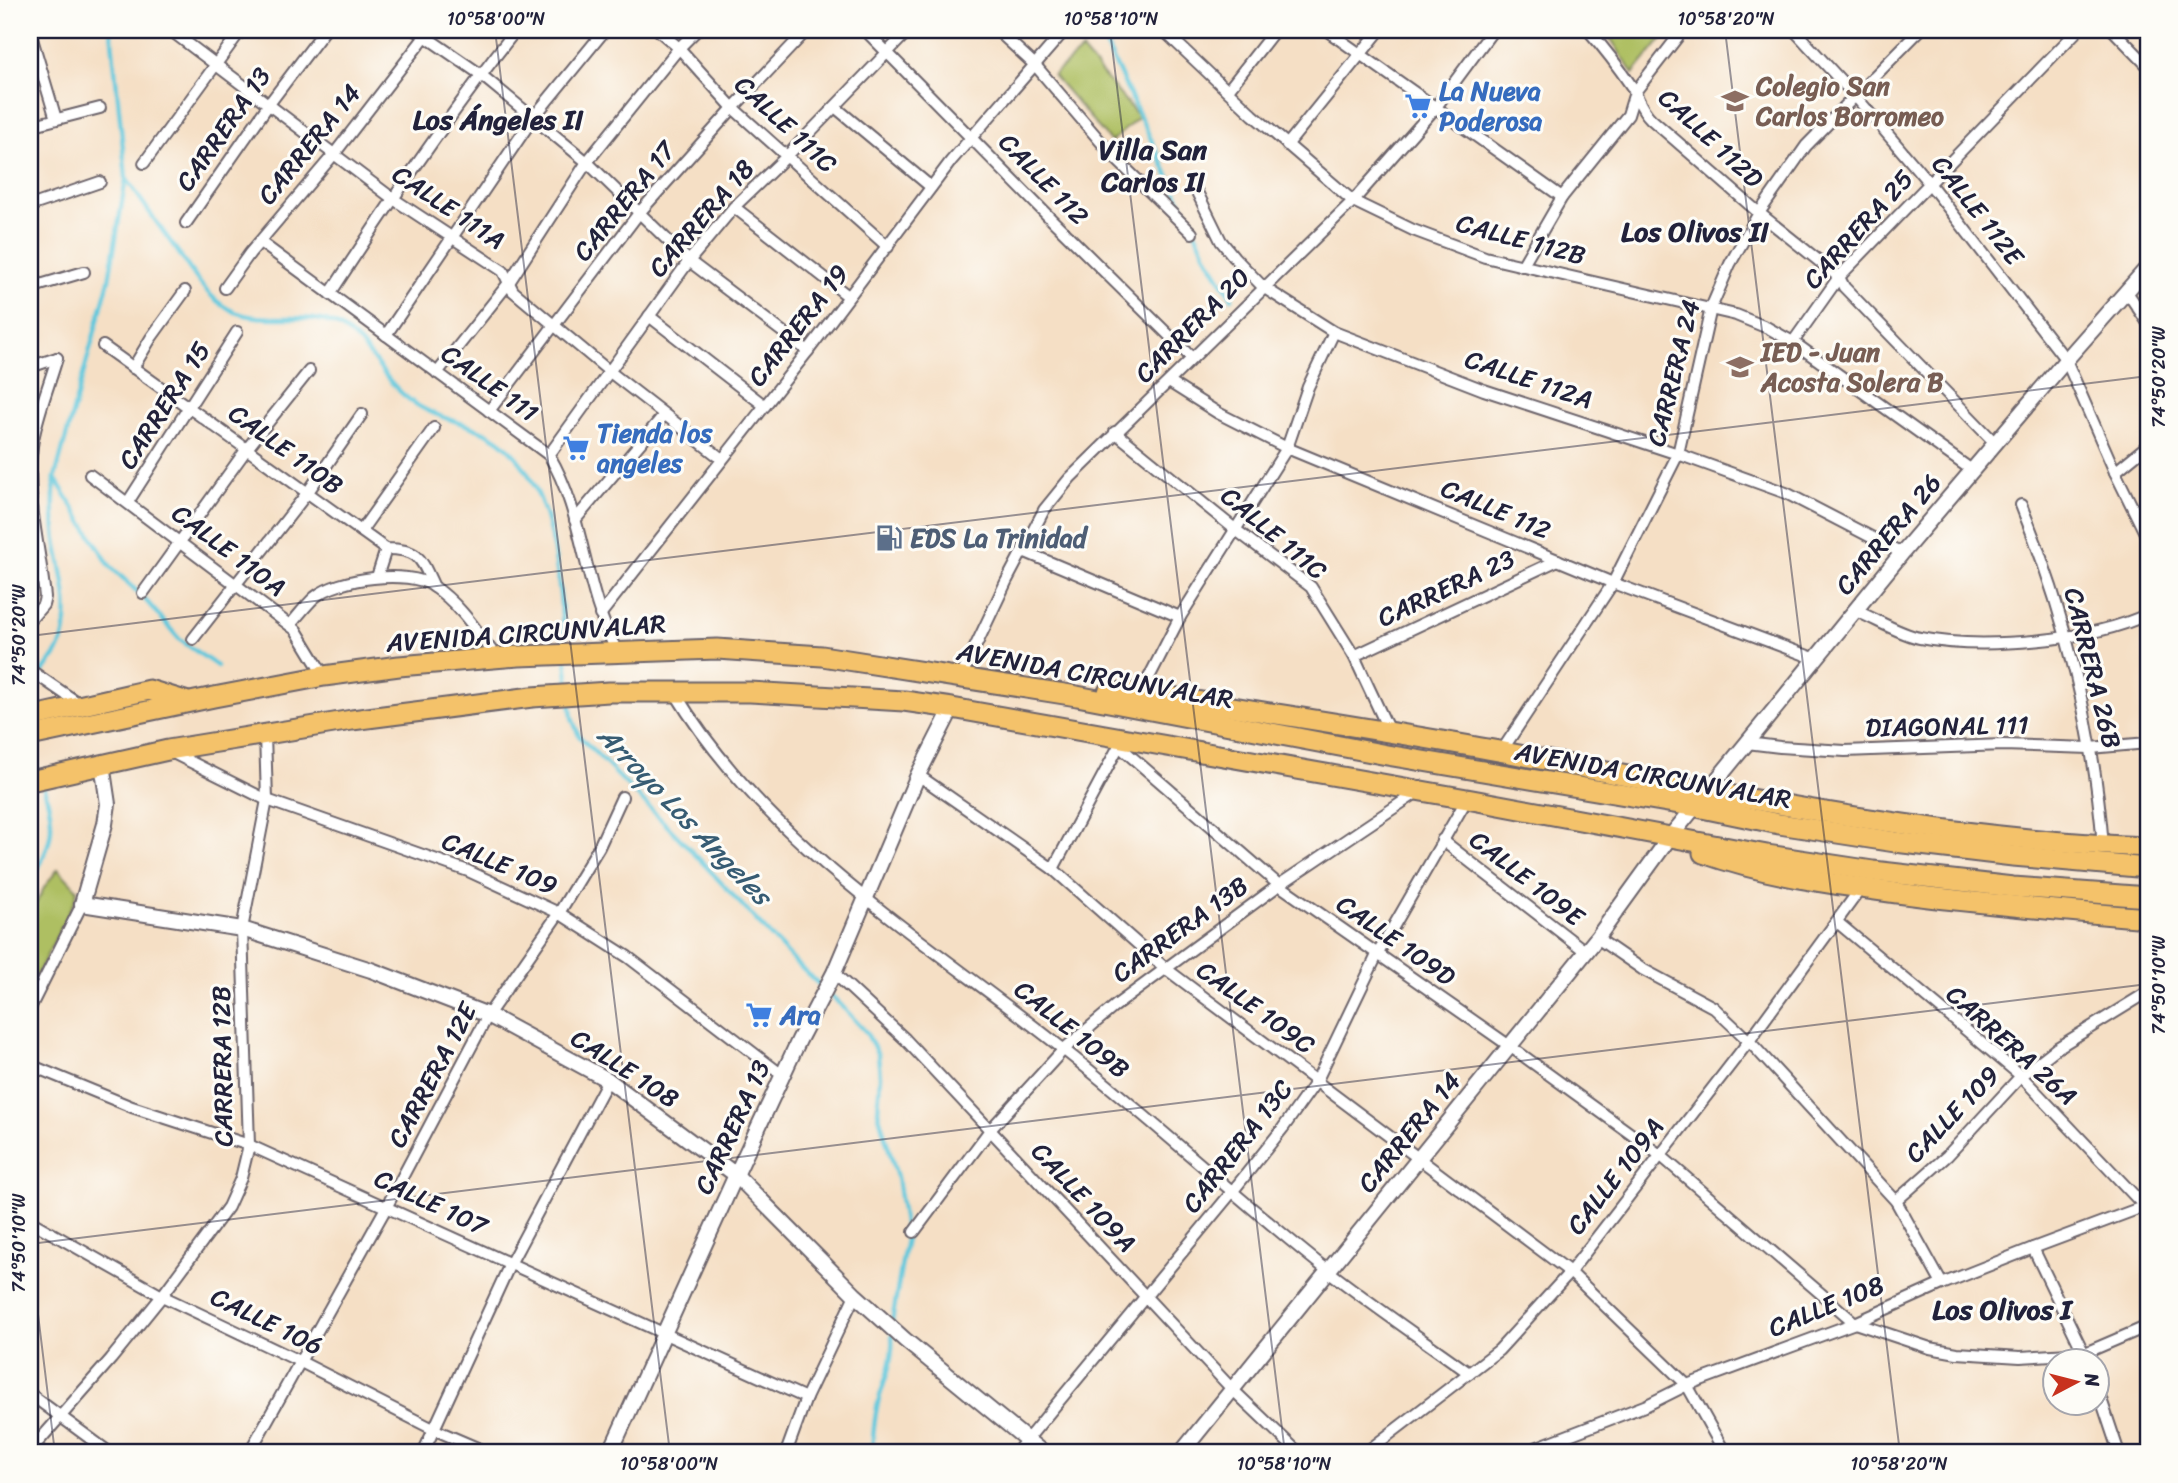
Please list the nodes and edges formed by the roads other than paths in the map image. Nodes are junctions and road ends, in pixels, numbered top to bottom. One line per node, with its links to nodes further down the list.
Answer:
1 (170, 30): 30 (street, CALLE 111A)
2 (241, 30): 30 (street)
3 (325, 30): 37 (street, CARRERA 13)
4 (516, 30): 33 (street)
5 (605, 30): 42 (street)
6 (658, 30): 27 (street, CALLE 111C)
7 (697, 30): 27 (street)
8 (807, 30): 41 (street, CARRERA 17)
9 (865, 30): 28 (street, CALLE 112)
10 (909, 30): 28 (street, CARRERA 18)
11 (997, 30): 31 (street)
12 (1065, 30): 31 (street, CARRERA 19)
13 (1163, 30): 26 (street, CALLE 112B)
14 (1275, 30): 34 (street)
15 (1326, 30): 29 (street)
16 (1380, 30): 29 (street)
17 (1493, 30): 39 (street, CARRERA 20)
18 (1588, 30): 35 (street, CALLE 112D)
19 (1683, 30): 35 (street)
20 (1794, 30): 36 (street, CALLE 112E)
21 (1920, 30): 36 (street, CARRERA 24)
22 (2078, 30): 53 (street, CARRERA 25)
23 (2113, 30): 32 (street)
24 (30, 32): 43 (street)
25 (423, 32): 33 (street); 47 (street, CARRERA 14)
26 (1176, 34): 34 (street, CALLE 112B)
27 (679, 48): 41 (street, CALLE 111C); 49 (street)
28 (888, 51): 38 (street, CARRERA 18); 45 (street, CALLE 112)
29 (1360, 54): 39 (street); 46 (street)
30 (216, 64): 37 (street, CALLE 111A); 50 (street)
31 (1035, 65): 45 (street, CARRERA 19); 63 (street)
32 (2148, 66)
33 (481, 74): 42 (street); 56 (street)
34 (1228, 90): 46 (street, CALLE 112B)
35 (1635, 92): 55 (street); 61 (street, CALLE 112D)
36 (1856, 97): 53 (street, CALLE 112E); 61 (street, CARRERA 24)
37 (269, 104): 47 (street, CALLE 111A); 62 (street, CARRERA 13)
38 (835, 107): 48 (street, CARRERA 18); 54 (street)
39 (1436, 107): 55 (street); 57 (street, CARRERA 20)
40 (100, 108): 43 (street)
41 (733, 108): 48 (street, CALLE 111C); 60 (street, CARRERA 17)
42 (533, 118): 49 (street); 64 (street)
43 (56, 119): 44 (street)
44 (30, 126)
45 (971, 137): 54 (street, CARRERA 19); 91 (street, CALLE 112)
46 (1287, 145): 57 (street, CALLE 112B)
47 (335, 153): 56 (street, CALLE 111A); 65 (street, CARRERA 14)
48 (786, 157): 59 (street, CARRERA 18); 66 (street, CALLE 111C)
49 (587, 162): 60 (street); 73 (street)
50 (144, 163)
51 (100, 182): 58 (street)
52 (1192, 182): 75 (street, CALLE 112A)
53 (1929, 183): 72 (street, CARRERA 25); 92 (street, CALLE 112E)
54 (931, 187): 66 (street, CARRERA 19)
55 (1562, 197): 68 (street)
56 (393, 198): 64 (street, CALLE 111A); 79 (street)
57 (1353, 201): 68 (street, CALLE 112B); 75 (street, CARRERA 20)
58 (30, 206)
59 (734, 207): 67 (street, CARRERA 18); 80 (street)
60 (639, 213): 67 (street); 84 (street, CARRERA 17)
61 (1759, 213): 72 (street, CALLE 112D); 81 (street, CARRERA 24)
62 (186, 223)
63 (1192, 233)
64 (451, 236): 73 (street, CALLE 111A); 87 (street)
65 (260, 242): 76 (street, CARRERA 14); 79 (street, CALLE 111)
66 (888, 247): 80 (street, CARRERA 19)
67 (689, 261): 82 (street, CARRERA 18); 90 (street)
68 (1522, 267): 81 (street, CALLE 112B)
69 (2148, 267): 78 (street, CARRERA 26)
70 (30, 271): 74 (street)
71 (84, 272): 74 (street)
72 (1839, 277): 88 (street, CARRERA 25); 106 (street, CALLE 112D)
73 (508, 284): 84 (street, CALLE 111A); 97 (street)
74 (32, 287)
75 (1263, 287): 86 (street, CALLE 112A); 91 (street, CARRERA 20)
76 (225, 288)
77 (186, 291): 94 (street)
78 (2127, 292): 83 (street); 92 (street, CARRERA 26)
79 (330, 293): 87 (street, CALLE 111)
80 (848, 296): 90 (street, CARRERA 19)
81 (1711, 308): 88 (street, CALLE 112B); 111 (street, CARRERA 24)
82 (649, 316): 96 (street, CARRERA 18); 99 (street)
83 (2148, 323)
84 (555, 327): 96 (street, CALLE 111A); 101 (street, CARRERA 17)
85 (237, 332): 100 (street, CARRERA 15)
86 (1334, 332): 109 (street); 111 (street, CALLE 112A)
87 (386, 335): 97 (street, CALLE 111)
88 (1793, 342): 114 (street, CALLE 112B)
89 (103, 346): 94 (street, CALLE 110B)
90 (808, 351): 99 (street, CARRERA 19)
91 (1192, 358): 98 (street, CARRERA 20)
92 (2066, 360): 106 (street, CARRERA 26); 115 (street, CALLE 112E)
93 (30, 367): 108 (street)
94 (133, 368): 100 (street, CALLE 110B)
95 (309, 371): 110 (street)
96 (610, 372): 103 (street, CALLE 111A); 112 (street, CARRERA 18)
97 (438, 373): 101 (street, CALLE 111)
98 (1169, 382): 105 (street, CARRERA 20); 109 (street, CALLE 112)
99 (765, 406): 113 (street, CARRERA 19)
100 (190, 407): 110 (street, CALLE 110B); 118 (street, CARRERA 15)
101 (489, 411): 112 (street, CALLE 111)
102 (362, 414): 117 (street)
103 (664, 415): 113 (street, CALLE 111A); 121 (street)
104 (434, 428): 123 (street)
105 (1115, 432): 122 (street, CALLE 111C); 127 (street, CARRERA 20)
106 (1996, 444): 114 (street, CARRERA 26)
107 (2148, 445): 115 (street)
108 (31, 446): 120 (street)
109 (1287, 448): 122 (street); 129 (street, CALLE 112)
110 (246, 450): 117 (street, CALLE 110B); 125 (street)
111 (1678, 454): 128 (street, CALLE 112A); 131 (street, CARRERA 24)
112 (549, 455): 121 (street, CALLE 111)
113 (722, 459): 138 (street, CARRERA 19)
114 (1973, 471): 128 (street, CARRERA 26)
115 (2115, 472): 124 (street, CALLE 112E)
116 (90, 475): 118 (street, CALLE 110A)
117 (308, 492): 123 (street, CALLE 110B); 132 (street)
118 (128, 502): 125 (street, CALLE 110A)
119 (2021, 505): 141 (street, CARRERA 26B)
120 (32, 515): 139 (street)
121 (575, 520): 138 (street, CALLE 111)
122 (1236, 530): 137 (street); 145 (street, CALLE 111C)
123 (361, 531): 126 (street, CALLE 110B)
124 (2148, 539)
125 (181, 543): 132 (street, CALLE 110A); 134 (street)
126 (386, 549): 130 (street); 133 (street, CALLE 110B)
127 (1023, 551): 137 (street); 150 (street, CARRERA 20)
128 (1902, 553): 135 (street, CARRERA 26)
129 (1558, 560): 131 (street, CALLE 112); 145 (street, CARRERA 23)
130 (377, 577): 133 (street, CALLE 110B); 140 (street, CALLE 110B)
131 (1613, 583): 147 (street, CALLE 112); 167 (street, CARRERA 24)
132 (235, 585): 140 (street, CALLE 110A); 142 (street)
133 (434, 587): 146 (street, CALLE 110B)
134 (143, 593)
135 (1856, 611): 141 (street); 147 (street, CARRERA 26)
136 (2148, 614): 141 (street)
137 (1180, 617): 152 (street)
138 (601, 619): 143 (street, CALLE 111); 144 (street, CALLE 111)
139 (30, 620)
140 (290, 625): 149 (street, CALLE 110A)
141 (2066, 636): 165 (street, CARRERA 26B)
142 (193, 639)
143 (617, 651): 144 (highway, AVENIDA CIRCUNVALAR); 150 (highway, AVENIDA CIRCUNVALAR)
144 (595, 652): 146 (highway, AVENIDA CIRCUNVALAR)
145 (1354, 656): 159 (street, CALLE 111C)
146 (497, 658): 149 (highway, AVENIDA CIRCUNVALAR)
147 (1816, 659): 163 (street, CARRERA 26)
148 (30, 670): 155 (street)
149 (324, 676): 154 (highway, AVENIDA CIRCUNVALAR)
150 (960, 679): 153 (highway, AVENIDA CIRCUNVALAR)
151 (675, 693): 156 (highway); 160 (highway); 185 (street, CALLE 109B)
152 (1141, 694): 153 (highway); 159 (highway)
153 (1077, 696): 175 (highway, AVENIDA CIRCUNVALAR)
154 (190, 702): 155 (highway); 158 (highway, AVENIDA CIRCUNVALAR)
155 (82, 705): 158 (highway)
156 (951, 708): 162 (highway); 169 (street, CARRERA 13)
157 (30, 717): 158 (highway)
158 (55, 721): 161 (highway, AVENIDA CIRCUNVALAR)
159 (1390, 733): 167 (highway)
160 (265, 734): 166 (highway); 174 (street, CARRERA 12B)
161 (30, 736)
162 (1121, 742): 171 (highway); 181 (street); 182 (street, CALLE 109D)
163 (1747, 743): 165 (street, DIAGONAL 111); 175 (street, CARRERA 26)
164 (2148, 743): 165 (street, DIAGONAL 111)
165 (2090, 748): 178 (street, CARRERA 26B)
166 (168, 750): 168 (highway); 174 (street, CALLE 109)
167 (1501, 752): 175 (highway)
168 (102, 764): 170 (highway); 186 (street)
169 (918, 775): 181 (street, CALLE 109C); 185 (street, CARRERA 13)
170 (30, 781)
171 (1419, 792): 173 (highway); 182 (street, CARRERA 13B)
172 (622, 797): 187 (street, CARRERA 12E)
173 (1467, 799): 176 (highway); 177 (street, CARRERA 13C)
174 (267, 800): 187 (street, CALLE 109); 190 (street, CARRERA 12B)
175 (1703, 800): 176 (street, CARRERA 26); 178 (highway); 180 (highway, AVENIDA CIRCUNVALAR)
176 (1670, 837): 183 (highway); 184 (highway); 191 (street, CARRERA 14)
177 (1442, 840): 192 (street, CALLE 109E); 193 (street, CARRERA 13C)
178 (2104, 846): 179 (highway)
179 (2148, 847)
180 (2148, 868)
181 (1053, 869): 194 (street, CALLE 109C)
182 (1279, 885): 193 (street, CALLE 109D); 194 (street, CARRERA 13B)
183 (1861, 888): 188 (highway); 189 (street, CALLE 109A)
184 (2148, 897)
185 (866, 899): 195 (street, CARRERA 13); 201 (street, CALLE 109B)
186 (82, 904): 190 (street, CALLE 108); 197 (street)
187 (558, 913): 198 (street, CARRERA 12E); 203 (street, CALLE 109)
188 (2148, 919)
189 (1836, 922): 199 (street, CALLE 109A); 204 (street, CARRERA 26A)
190 (242, 929): 198 (street, CALLE 108); 208 (street, CARRERA 12B)
191 (1597, 938): 192 (street, CARRERA 14); 199 (street, CALLE 109E)
192 (1585, 951): 200 (street, CARRERA 14)
193 (1377, 956): 200 (street, CALLE 109D); 206 (street, CARRERA 13C)
194 (1165, 968): 201 (street, CARRERA 13B); 206 (street, CALLE 109C)
195 (832, 976): 203 (street, CARRERA 13); 207 (street, CALLE 109A)
196 (2148, 992): 204 (street, CALLE 109)
197 (30, 1008)
198 (488, 1015): 205 (street, CALLE 108); 214 (street, CARRERA 12E)
199 (1749, 1041): 209 (street, CALLE 109A); 213 (street, CALLE 109E)
200 (1511, 1046): 209 (street, CALLE 109D); 210 (street, CARRERA 14)
201 (1064, 1049): 207 (street, CARRERA 13B); 212 (street, CALLE 109B)
202 (30, 1065): 208 (street, CALLE 107)
203 (782, 1075): 211 (street, CARRERA 13)
204 (2021, 1076): 213 (street, CALLE 109); 215 (street, CARRERA 26A)
205 (608, 1080): 211 (street, CALLE 108); 219 (street)
206 (1317, 1080): 210 (street, CALLE 109C); 212 (street, CARRERA 13C)
207 (990, 1130): 217 (street, CARRERA 13B); 225 (street, CALLE 109A)
208 (249, 1145): 214 (street, CALLE 107); 224 (street, CARRERA 12B)
209 (1660, 1155): 221 (street, CALLE 109A); 226 (street, CALLE 109D)
210 (1419, 1157): 220 (street, CARRERA 14); 221 (street, CALLE 109C)
211 (736, 1175): 223 (street, CALLE 108); 228 (street, CARRERA 13)
212 (1232, 1192): 220 (street, CALLE 109B); 225 (street, CARRERA 13C)
213 (1896, 1201): 222 (street, CALLE 109E)
214 (387, 1206): 219 (street, CALLE 107); 232 (street, CARRERA 12E)
215 (2147, 1207): 218 (street, CALLE 108)
216 (30, 1221): 224 (street, CALLE 106)
217 (914, 1232)
218 (2034, 1248): 222 (street, CALLE 108); 229 (street)
219 (510, 1264): 228 (street, CALLE 107); 240 (street)
220 (1328, 1270): 233 (street, CALLE 109B); 235 (street, CARRERA 14)
221 (1570, 1272): 233 (street, CALLE 109A); 234 (street)
222 (1942, 1284): 226 (street, CALLE 108)
223 (855, 1295): 237 (street); 241 (street, CALLE 108)
224 (162, 1296): 232 (street, CALLE 106); 239 (street, CARRERA 12B)
225 (1145, 1297): 235 (street, CALLE 109A); 241 (street, CARRERA 13C)
226 (1854, 1323): 231 (street); 234 (street, CALLE 108)
227 (2148, 1326): 230 (street)
228 (664, 1334): 237 (street, CALLE 107); 247 (street, CARRERA 13)
229 (2081, 1346)
230 (2108, 1346)
231 (2042, 1357)
232 (299, 1361): 240 (street, CALLE 106); 244 (street, CARRERA 12E)
233 (1469, 1373): 253 (street, CALLE 109A)
234 (1687, 1385): 254 (street, CALLE 108); 255 (street)
235 (1231, 1388): 251 (street, CARRERA 14); 252 (street, CALLE 109A)
236 (30, 1394): 239 (street)
237 (806, 1398): 248 (street)
238 (2107, 1416): 256 (street)
239 (60, 1418): 242 (street, CARRERA 12B); 243 (street)
240 (433, 1429): 245 (street); 246 (street, CALLE 106)
241 (1026, 1440): 249 (street, CARRERA 13C); 250 (street, CALLE 108)
242 (30, 1451)
243 (110, 1453)
244 (249, 1453)
245 (423, 1453)
246 (489, 1453)
247 (610, 1453)
248 (786, 1453)
249 (1016, 1453)
250 (1043, 1453)
251 (1181, 1453)
252 (1299, 1453)
253 (1365, 1453)
254 (1522, 1453)
255 (1725, 1453)
256 (2119, 1453)

